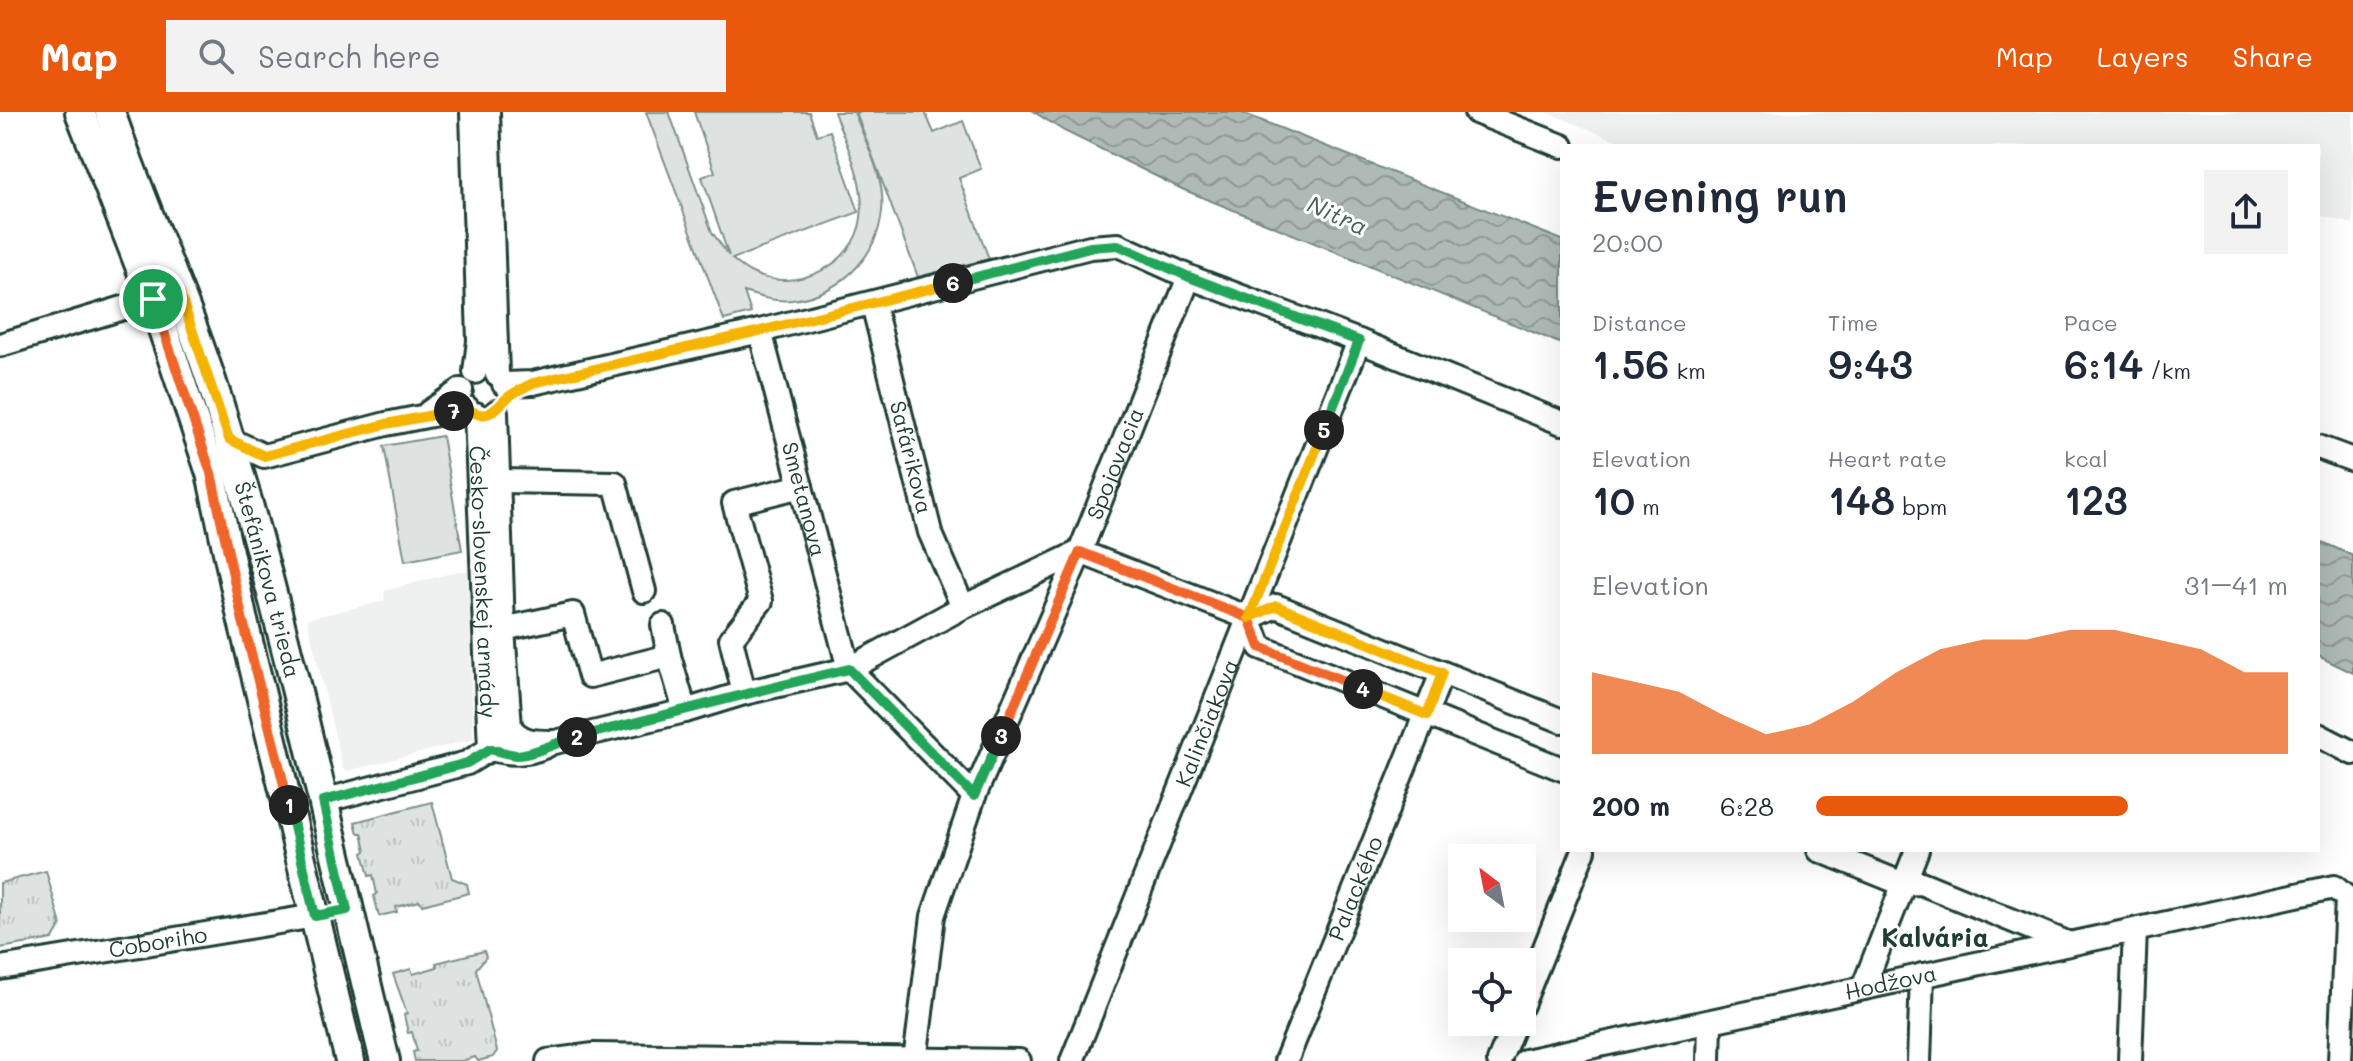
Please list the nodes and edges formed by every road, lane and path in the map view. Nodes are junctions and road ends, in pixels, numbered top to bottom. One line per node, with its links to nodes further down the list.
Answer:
1 (80, 112): 8 (main road, Štefánikova trieda)
2 (110, 112): 8 (main road, Štefánikova trieda)
3 (472, 112): 13 (street, Česko-slovenskej armády)
4 (488, 112): 13 (street, Česko-slovenskej armády)
5 (1476, 112): 6 (street)
6 (1560, 145)
7 (1189, 277): 9 (street); 11 (street); 22 (street, Spojovacia)
8 (166, 295): 12 (street); 15 (main road, Štefánikova trieda); 43 (main road, Štefánikova trieda)
9 (873, 304): 10 (street); 24 (street, Šafárikova)
10 (760, 331): 13 (street); 20 (street, Smetanova)
11 (1359, 341): 14 (street); 25 (street, Kalinčiakova)
12 (0, 345)
13 (485, 394): 17 (street); 19 (street, Česko-slovenskej armády); 38 (street, Česko-slovenskej armády)
14 (1560, 422)
15 (229, 439): 17 (street); 21 (main road, Štefánikova trieda)
16 (2320, 448): 18 (street)
17 (264, 456): 21 (street)
18 (2353, 460)
19 (499, 481): 23 (street); 27 (street, Česko-slovenskej armády)
20 (801, 486): 29 (street, Smetanova); 31 (street)
21 (244, 493): 42 (main road, Štefánikova trieda)
22 (1080, 552): 24 (street); 25 (street); 41 (street, Spojovacia)
23 (644, 591)
24 (963, 607): 29 (street)
25 (1249, 618): 30 (street); 33 (street); 63 (street, Kalinčiakova)
26 (663, 625): 28 (street)
27 (503, 629): 28 (street); 35 (street, Česko-slovenskej armády)
28 (669, 656): 32 (street)
29 (849, 669): 31 (street); 41 (street)
30 (1442, 673): 33 (street, Palackého); 34 (street)
31 (744, 693): 32 (street)
32 (685, 711): 37 (street)
33 (1427, 715): 40 (street); 64 (street, Palackého)
34 (1560, 720)
35 (510, 727): 37 (street); 38 (street)
36 (2320, 736): 39 (street)
37 (555, 742): 38 (street)
38 (490, 749): 42 (street)
39 (2353, 753)
40 (1560, 768)
41 (974, 796): 58 (street, Spojovacia)
42 (323, 801): 43 (main road); 48 (main road, Štefánikova trieda)
43 (290, 810): 49 (main road, Štefánikova trieda)
44 (1583, 852): 53 (street)
45 (1824, 852): 47 (street)
46 (1916, 852): 47 (street)
47 (1903, 884): 51 (street); 55 (street)
48 (347, 910): 49 (main road); 60 (main road, Štefánikova trieda)
49 (315, 916): 52 (street, Coboriho); 59 (main road, Štefánikova trieda)
50 (2135, 930): 51 (street, Hodžova); 69 (street); 70 (street, Hodžova)
51 (2068, 944): 54 (street, Hodžova)
52 (0, 968)
53 (1536, 970)
54 (1922, 975): 55 (street, Hodžova); 68 (street)
55 (1863, 988): 56 (street, Hodžova)
56 (1710, 1022): 66 (street, Hodžova); 67 (street)
57 (1509, 1036): 65 (street)
58 (915, 1060): 61 (street); 62 (street)
59 (350, 1061)
60 (385, 1061)
61 (548, 1061)
62 (1019, 1061)
63 (1072, 1061)
64 (1286, 1061)
65 (1499, 1061)
66 (1525, 1061)
67 (1709, 1061)
68 (1919, 1061)
69 (2130, 1061)
70 (2340, 1061)

